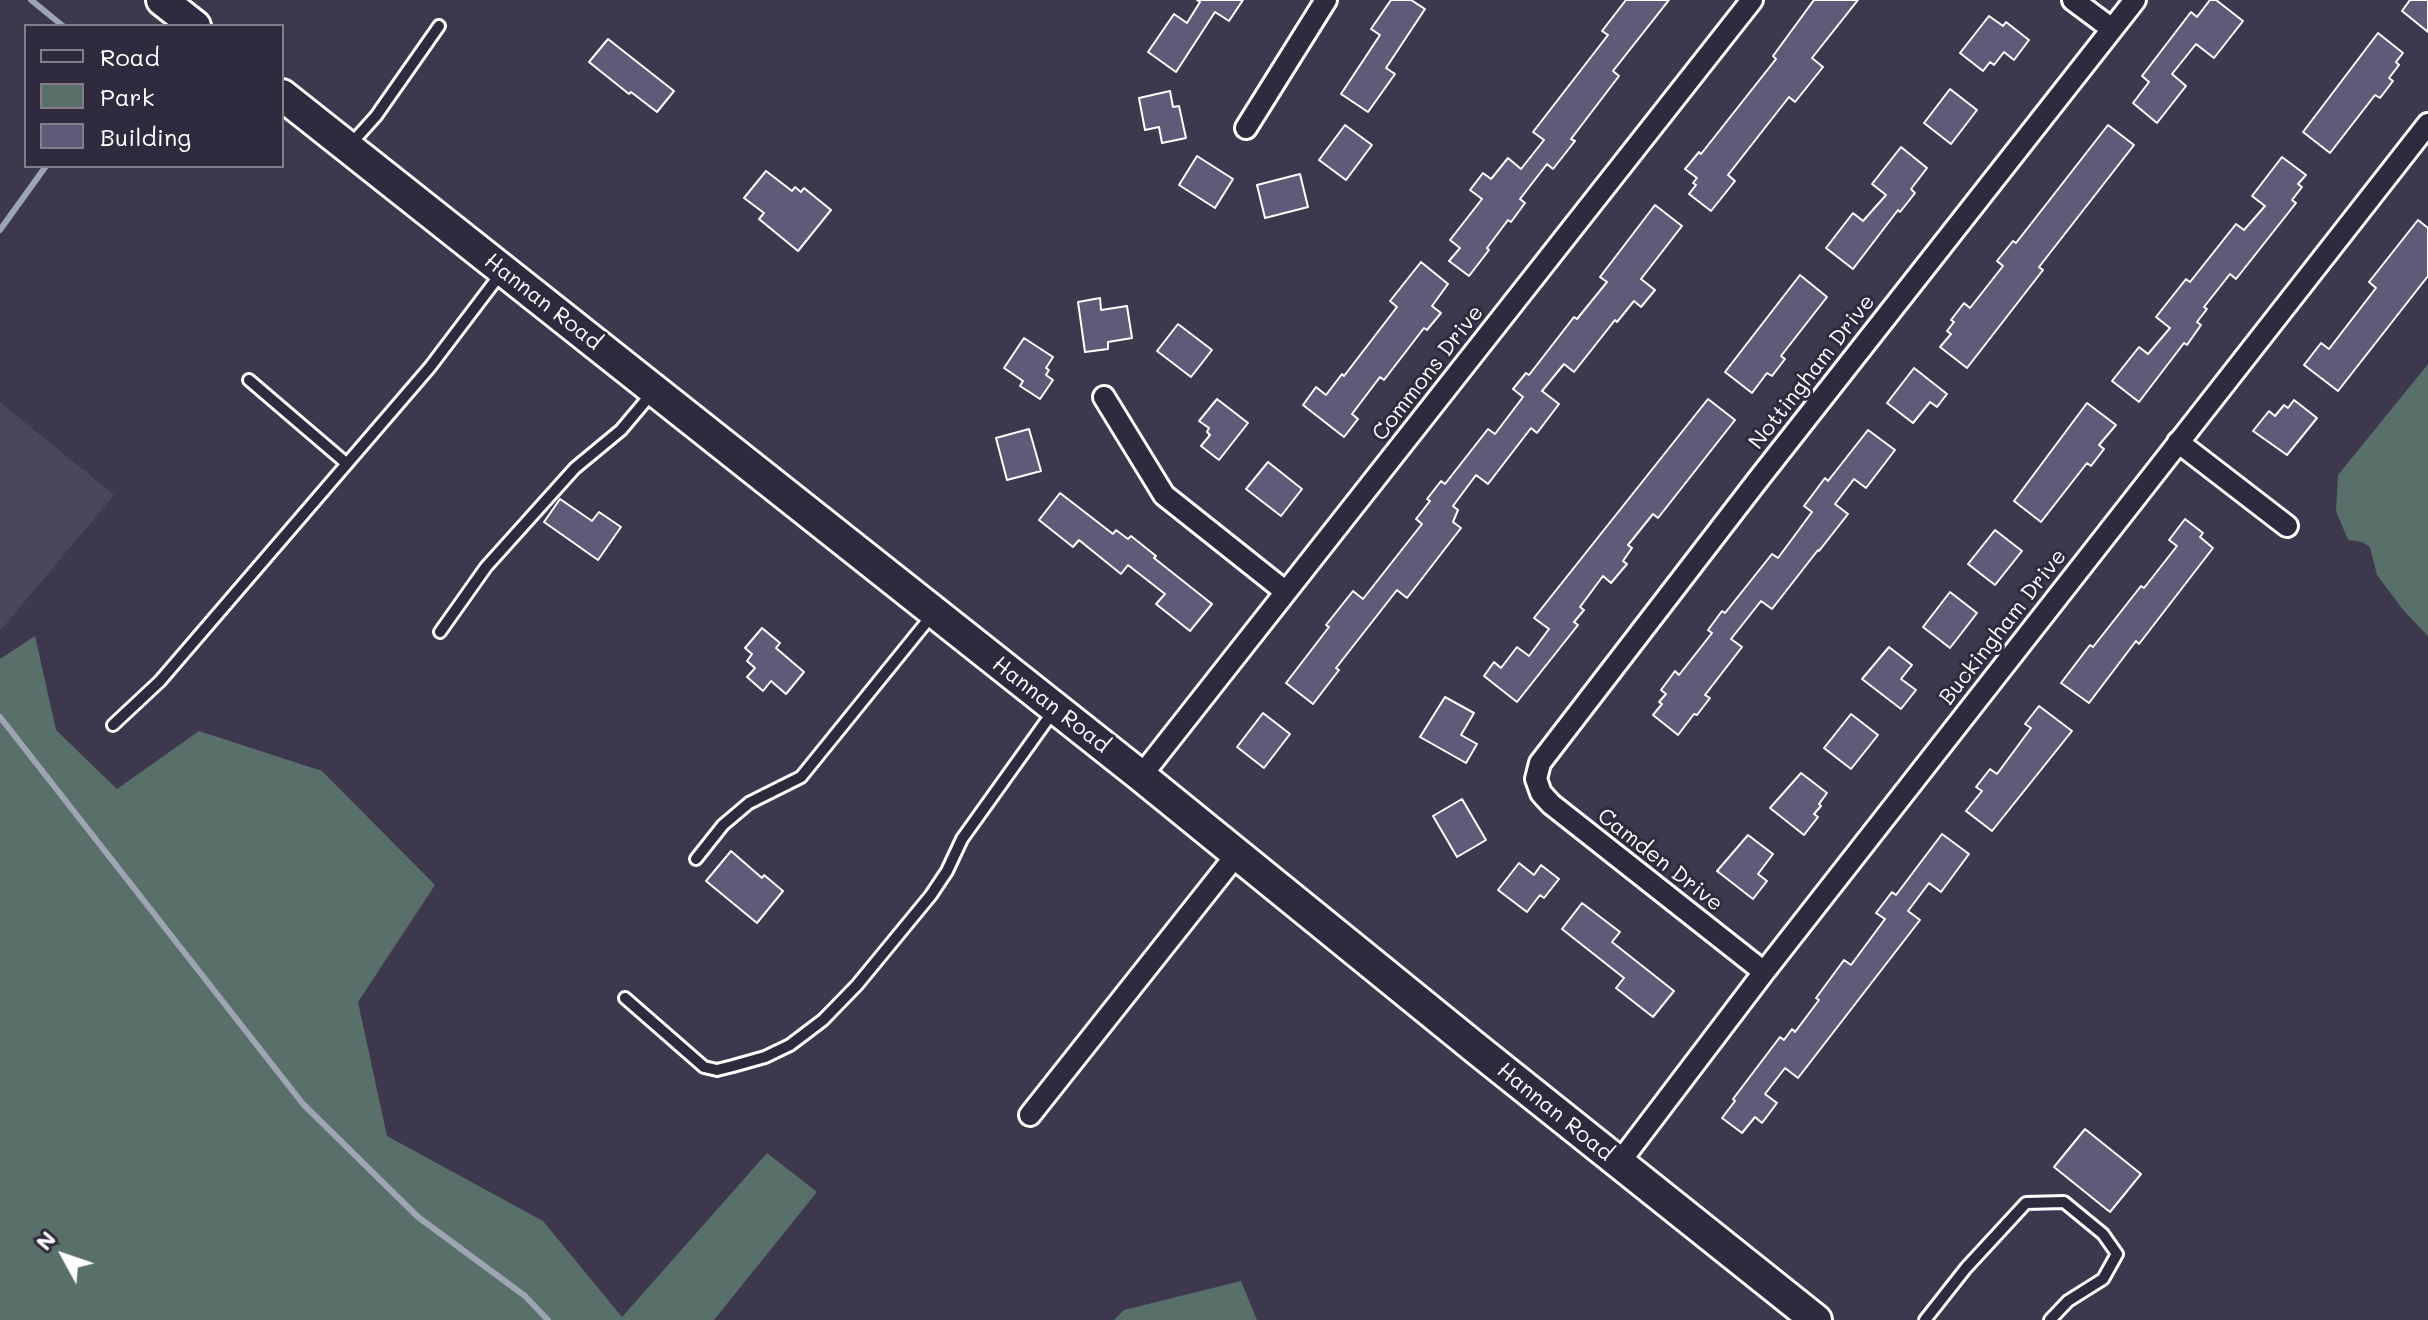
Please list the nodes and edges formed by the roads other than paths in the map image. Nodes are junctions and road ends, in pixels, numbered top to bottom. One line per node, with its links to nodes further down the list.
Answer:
1 (162, 0): 6 (street)
2 (1326, 0): 11 (street)
3 (1752, 0): 20 (street, Commons Drive)
4 (2073, 0): 8 (street)
5 (2135, 0): 8 (street, Nottingham Drive)
6 (192, 24)
7 (439, 26): 12 (lane)
8 (2112, 29): 26 (street, Nottingham Drive)
9 (284, 97): 12 (street, Hannan Road)
10 (2428, 124): 17 (street, Buckingham Drive)
11 (1246, 128)
12 (348, 148): 13 (street, Hannan Road)
13 (504, 271): 15 (street, Hannan Road); 18 (lane)
14 (249, 380): 18 (lane)
15 (654, 390): 21 (street, Hannan Road); 22 (lane)
16 (1104, 397): 20 (street)
17 (2178, 442): 19 (street); 29 (street, Buckingham Drive)
18 (346, 463): 24 (lane)
19 (2287, 526)
20 (1286, 592): 25 (street, Commons Drive)
21 (934, 612): 23 (street, Hannan Road); 28 (lane)
22 (440, 632)
23 (1056, 708): 25 (street, Hannan Road); 30 (lane)
24 (113, 725)
25 (1141, 776): 27 (street, Hannan Road)
26 (1536, 779): 29 (street, Camden Drive)
27 (1237, 854): 31 (street); 32 (street, Hannan Road)
28 (696, 859)
29 (1764, 972): 32 (street, Buckingham Drive)
30 (625, 998)
31 (1030, 1115)
32 (1619, 1163): 33 (street, Hannan Road)
33 (1816, 1320)
34 (1925, 1320): 35 (lane)
35 (2050, 1320)

